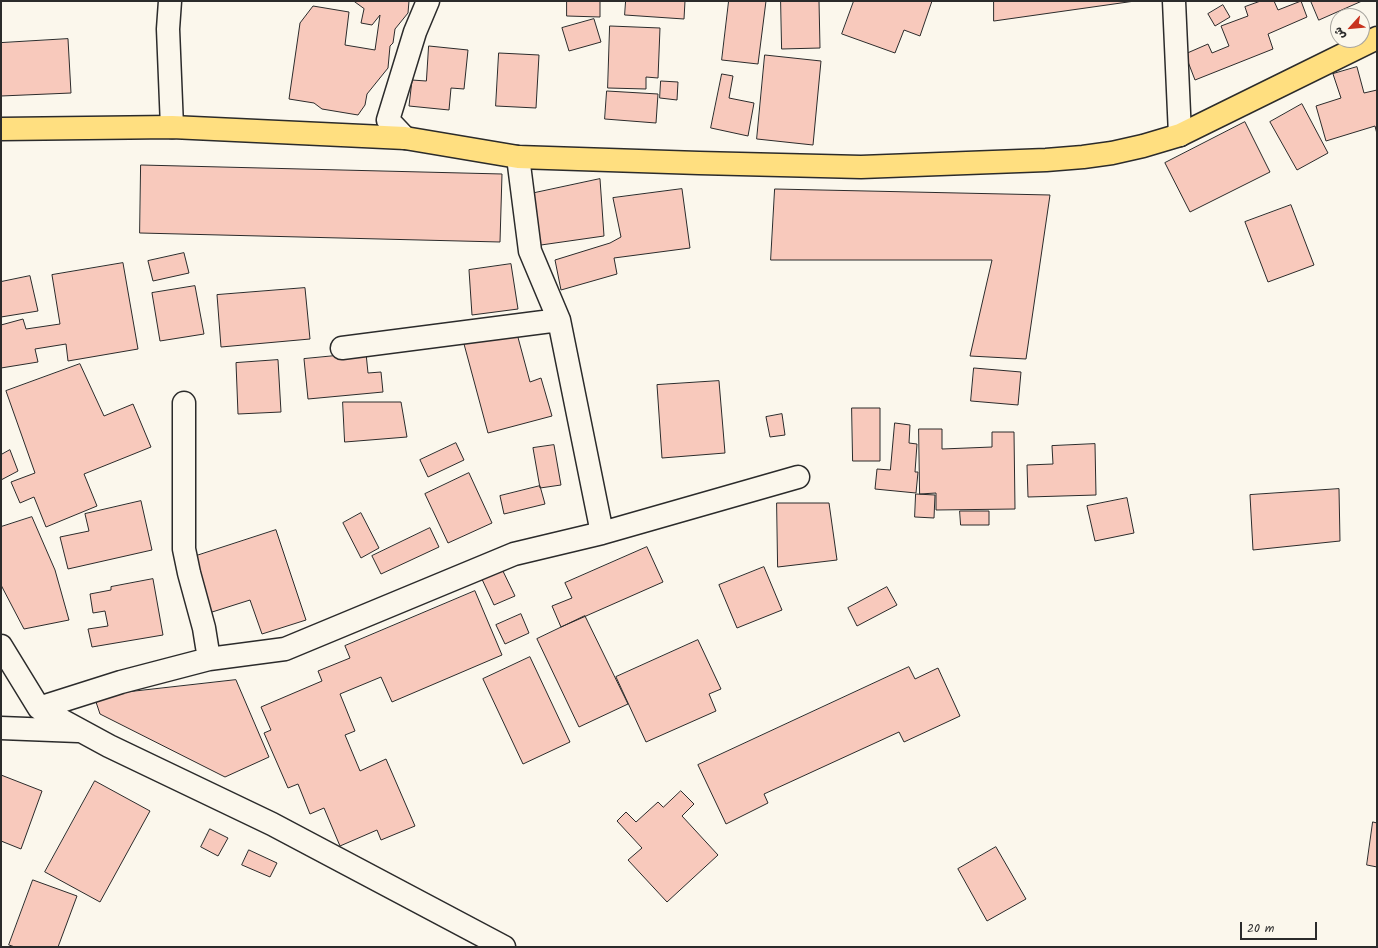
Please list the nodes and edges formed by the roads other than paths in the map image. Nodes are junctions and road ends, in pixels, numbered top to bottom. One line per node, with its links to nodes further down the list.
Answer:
1 (170, 1): 5 (street)
2 (428, 1): 8 (street)
3 (1174, 1): 7 (street)
4 (1377, 38): 7 (main road)
5 (172, 127): 6 (main road); 8 (main road)
6 (1, 130)
7 (1180, 135): 9 (main road)
8 (405, 138): 9 (main road)
9 (518, 157): 10 (street)
10 (559, 320): 11 (street); 14 (street)
11 (342, 348)
12 (184, 403): 16 (street)
13 (798, 477): 14 (street)
14 (602, 533): 16 (street)
15 (1, 646): 17 (street)
16 (209, 659): 17 (street)
17 (39, 708): 19 (street)
18 (1, 728): 19 (street)
19 (82, 732): 20 (street)
20 (504, 947)

